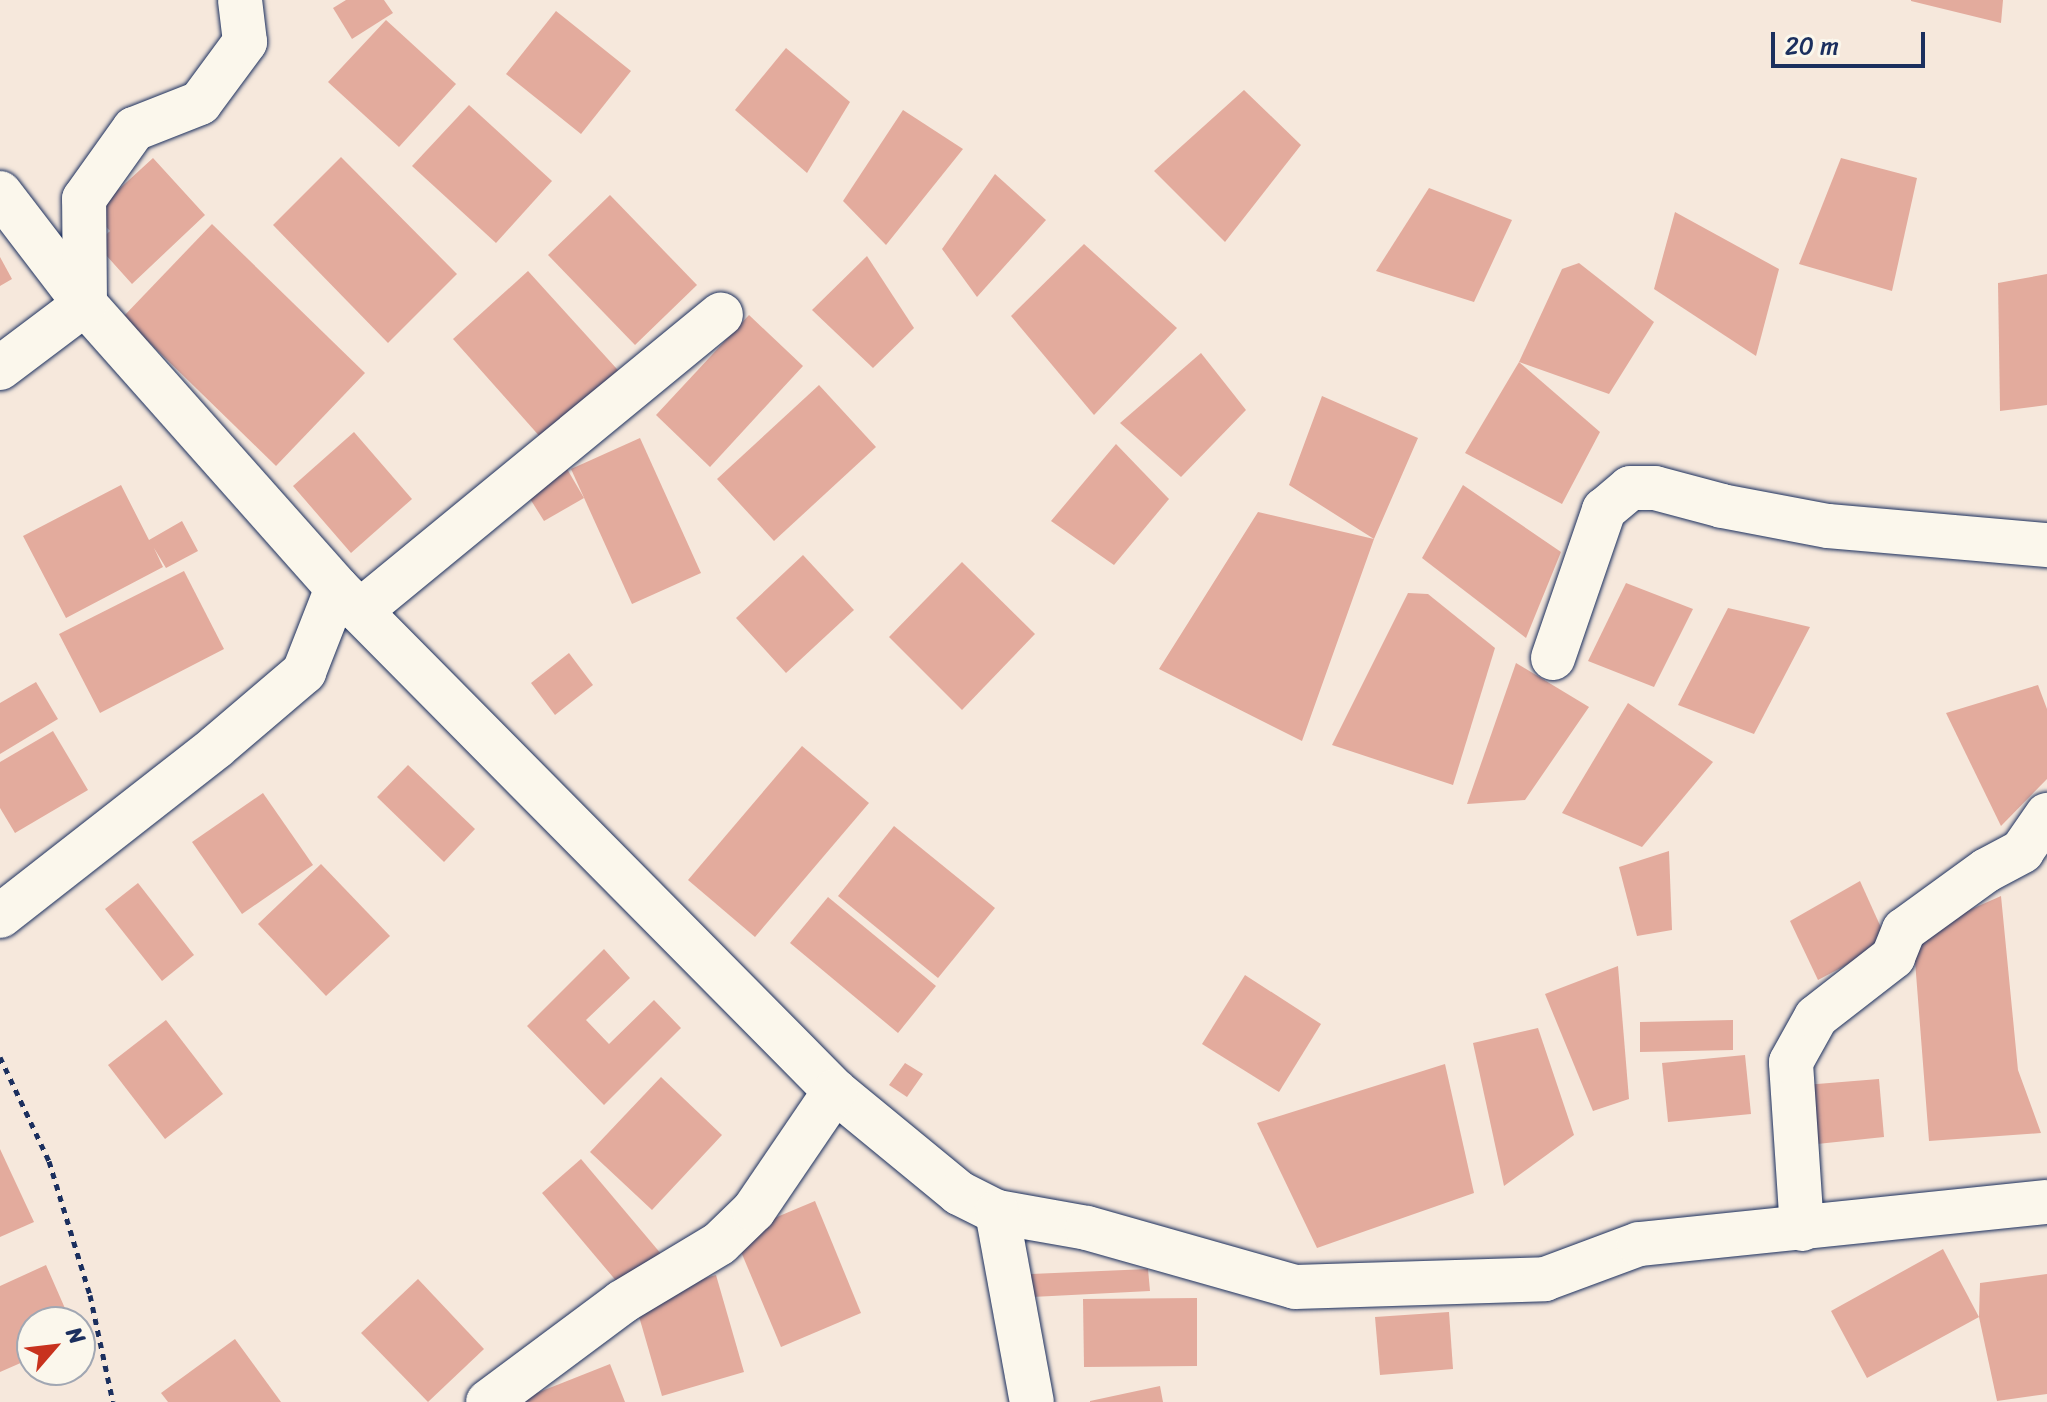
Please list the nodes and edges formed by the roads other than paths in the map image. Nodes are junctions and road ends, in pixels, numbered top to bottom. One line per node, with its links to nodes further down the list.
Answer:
1 (240, 0): 3 (street)
2 (0, 193): 3 (street)
3 (85, 304): 5 (street); 7 (street)
4 (721, 314): 7 (street)
5 (0, 368)
6 (2047, 545): 8 (street)
7 (349, 599): 10 (street); 11 (street)
8 (1553, 658)
9 (2047, 815): 14 (street)
10 (0, 916)
11 (835, 1091): 13 (street); 15 (street)
12 (2047, 1202): 14 (street)
13 (997, 1212): 14 (street); 16 (street)
14 (1802, 1229)
15 (488, 1402)
16 (1032, 1402)

